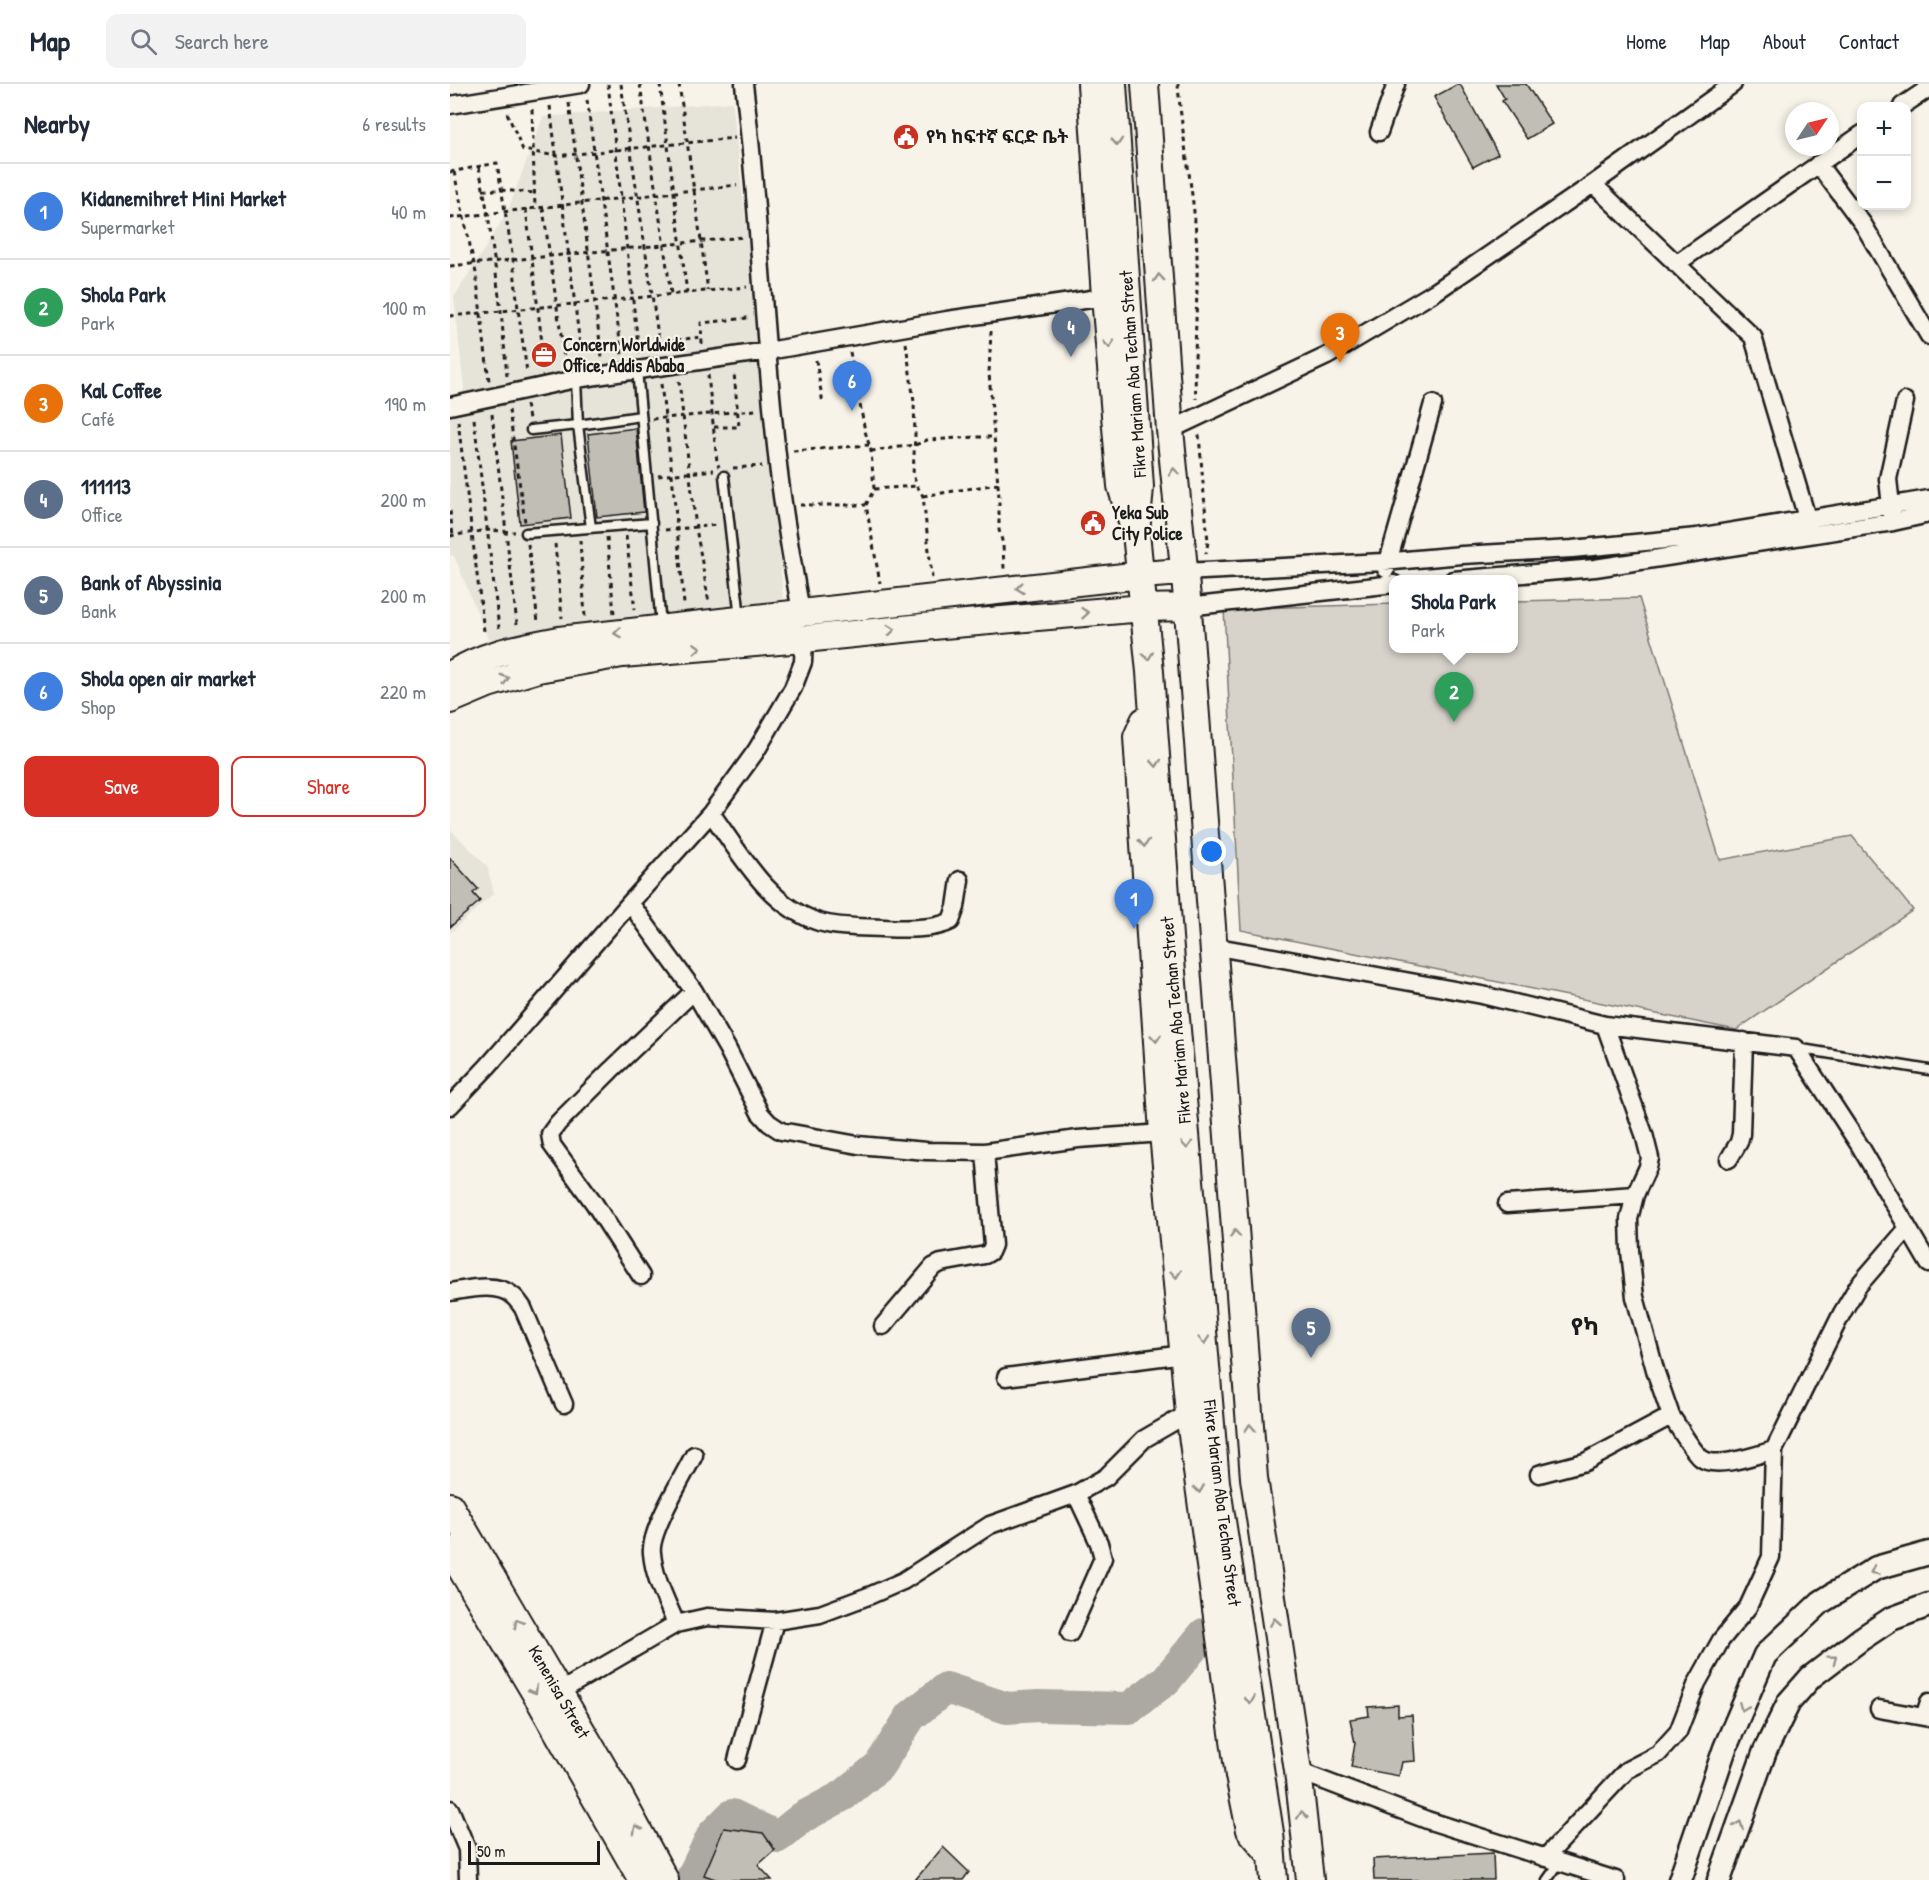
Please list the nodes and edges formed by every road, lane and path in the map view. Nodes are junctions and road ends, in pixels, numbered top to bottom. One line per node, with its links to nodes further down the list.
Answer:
1 (608, 84): 26 (path)
2 (621, 84): 25 (path)
3 (640, 84): 24 (path)
4 (660, 84): 23 (path)
5 (680, 84): 22 (path)
6 (744, 84): 20 (street)
7 (1090, 84): 75 (main road)
8 (1113, 84): 151 (main road, Fikre Mariam Aba Techan Street, one-way to 151)
9 (1145, 84): 117 (main road, Fikre Mariam Aba Techan Street, one-way to 9)
10 (1178, 84): 111 (path)
11 (1396, 84): 19 (street)
12 (1733, 84): 35 (street)
13 (1929, 88): 17 (street)
14 (578, 89): 15 (street); 27 (path); 29 (path)
15 (539, 91): 16 (street); 28 (path); 30 (path)
16 (502, 97): 18 (street); 28 (path)
17 (1908, 102)
18 (450, 105)
19 (1379, 132)
20 (750, 136): 22 (path); 34 (street)
21 (1857, 137): 31 (street)
22 (688, 143): 23 (path); 38 (path)
23 (668, 145): 24 (path); 39 (path)
24 (649, 147): 25 (path); 41 (path)
25 (630, 148): 26 (path); 42 (path)
26 (615, 150): 27 (path); 43 (path)
27 (594, 152): 29 (path); 44 (path)
28 (533, 153): 30 (path); 40 (path)
29 (576, 154): 30 (path); 45 (path)
30 (556, 156): 46 (path)
31 (1818, 164): 68 (street); 89 (street)
32 (479, 167): 33 (path); 36 (path); 37 (path)
33 (452, 172): 52 (path)
34 (755, 183): 38 (path); 54 (street)
35 (1593, 184): 68 (street); 111 (street)
36 (483, 190): 37 (path); 51 (path)
37 (501, 190): 40 (path); 50 (path)
38 (694, 190): 39 (path); 55 (path)
39 (674, 192): 41 (path); 56 (path)
40 (535, 193): 49 (path)
41 (656, 194): 42 (path); 57 (path)
42 (638, 197): 43 (path); 58 (path)
43 (621, 199): 44 (path); 59 (path)
44 (601, 201): 45 (path); 60 (path)
45 (582, 203): 46 (path); 61 (path)
46 (562, 206): 47 (path); 62 (path)
47 (543, 208): 49 (path); 63 (path)
48 (526, 209): 49 (path); 50 (path); 64 (path)
49 (535, 209)
50 (506, 211): 51 (path); 65 (path)
51 (488, 214): 52 (path); 66 (path)
52 (464, 217): 53 (path); 67 (path)
53 (450, 218)
54 (759, 236): 55 (path); 70 (street)
55 (701, 242): 56 (path); 71 (path)
56 (680, 243): 57 (path); 72 (path)
57 (664, 245): 58 (path); 73 (path)
58 (645, 247): 59 (path); 74 (path)
59 (627, 249): 60 (path); 76 (path)
60 (608, 251): 61 (path); 77 (path)
61 (589, 253): 62 (path); 78 (path)
62 (569, 255): 63 (path); 79 (path)
63 (550, 256): 64 (path); 80 (path)
64 (531, 258): 65 (path); 81 (path)
65 (513, 259): 66 (path); 82 (path)
66 (494, 261): 67 (path); 83 (path)
67 (473, 263): 69 (path); 84 (path)
68 (1676, 264): 137 (street)
69 (450, 266)
70 (763, 286): 71 (path); 87 (street)
71 (708, 291): 72 (path)
72 (687, 293): 73 (path)
73 (671, 294): 74 (path)
74 (652, 296): 76 (path); 92 (path)
75 (1105, 297): 85 (street); 151 (main road, one-way to 151)
76 (633, 298): 77 (path); 98 (path)
77 (614, 300): 78 (path); 98 (path)
78 (595, 302): 79 (path); 99 (path)
79 (575, 303): 80 (path); 100 (path)
80 (557, 305): 81 (path); 100 (path)
81 (537, 307): 82 (path); 101 (path)
82 (518, 309): 83 (path); 102 (path)
83 (501, 310): 84 (path); 102 (path)
84 (480, 313): 86 (path); 103 (path)
85 (991, 314): 88 (street); 118 (path)
86 (450, 316)
87 (766, 316): 90 (path); 94 (street)
88 (904, 328): 91 (street); 120 (path)
89 (1929, 336)
90 (702, 337): 92 (path); 96 (path)
91 (848, 337): 93 (street); 119 (path)
92 (659, 342): 97 (path)
93 (813, 343): 94 (street); 106 (path)
94 (768, 351): 95 (street); 122 (street)
95 (733, 356): 96 (street); 108 (path)
96 (705, 360): 97 (street); 109 (path)
97 (666, 366): 98 (street); 110 (path); 113 (path)
98 (634, 370): 99 (street); 112 (lane)
99 (605, 375): 100 (street)
100 (576, 379): 101 (street); 114 (lane)
101 (547, 385): 102 (street)
102 (520, 391): 103 (street); 116 (path); 150 (path)
103 (490, 397): 105 (street); 148 (path)
104 (1905, 401): 135 (street)
105 (459, 404): 146 (path); 149 (path)
106 (822, 404)
107 (1433, 404): 154 (street)
108 (738, 411): 109 (path); 115 (path)
109 (712, 414): 110 (path); 115 (path)
110 (683, 416): 113 (path); 123 (path)
111 (1197, 417): 117 (street); 156 (path)
112 (642, 418): 113 (path); 114 (lane); 126 (lane)
113 (665, 418): 125 (path)
114 (578, 425): 116 (lane); 142 (lane)
115 (714, 428): 124 (path)
116 (531, 430)
117 (1170, 430): 156 (main road, Fikre Mariam Aba Techan Street, one-way to 117)
118 (994, 437): 120 (path); 127 (path)
119 (869, 445): 121 (path); 122 (path)
120 (915, 445): 121 (path); 128 (path)
121 (871, 451): 129 (path)
122 (777, 458): 124 (path); 133 (street)
123 (689, 472): 124 (path); 125 (path); 144 (path)
124 (722, 473): 138 (lane)
125 (672, 474): 126 (path); 143 (path)
126 (647, 477): 141 (lane)
127 (998, 484): 130 (path); 155 (path)
128 (917, 486): 129 (path); 130 (path)
129 (874, 489): 132 (path)
130 (923, 496): 160 (path)
131 (1929, 499): 135 (street)
132 (866, 505): 133 (path); 161 (path)
133 (783, 506): 166 (street)
134 (450, 511): 153 (path)
135 (1892, 513): 136 (street); 137 (street); 152 (street)
136 (1929, 514)
137 (1807, 518): 152 (street); 154 (street)
138 (729, 524): 144 (path); 170 (lane)
139 (625, 525): 140 (lane); 141 (lane); 167 (path)
140 (606, 526): 142 (lane); 168 (path)
141 (652, 527): 143 (path); 175 (lane)
142 (591, 528): 145 (lane)
143 (676, 528): 144 (path); 165 (path)
144 (696, 528): 163 (path)
145 (580, 529): 147 (lane); 169 (path)
146 (487, 530): 148 (path); 149 (path); 174 (path)
147 (553, 530): 150 (lane); 171 (path)
148 (506, 531): 150 (path); 173 (path)
149 (472, 532): 153 (path); 176 (path)
150 (526, 533): 172 (path)
151 (1136, 533): 157 (main road, Fikre Mariam Aba Techan Street)
152 (1812, 534): 158 (street)
153 (452, 536)
154 (1389, 561): 156 (street); 159 (street)
155 (1004, 570)
156 (1194, 572): 157 (main road); 162 (main road, Fikre Mariam Aba Techan Street)
157 (1141, 575): 164 (main road, Fikre Mariam Aba Techan Street); 166 (main road, one-way to 166)
158 (1505, 575)
159 (1388, 584): 162 (street)
160 (933, 586)
161 (881, 591)
162 (1187, 607): 164 (main road); 184 (main road, Fikre Mariam Aba Techan Street)
163 (710, 608)
164 (1144, 608): 177 (main road, one-way to 164); 180 (main road, Fikre Mariam Aba Techan Street, one-way to 180)
165 (684, 609)
166 (801, 612): 170 (main road)
167 (635, 613)
168 (614, 615)
169 (585, 617)
170 (740, 619): 175 (main road)
171 (562, 620)
172 (538, 622)
173 (517, 624)
174 (499, 628)
175 (662, 628): 178 (main road, one-way to 178)
176 (484, 632)
177 (804, 639): 179 (main road, one-way to 177); 181 (street)
178 (450, 675)
179 (450, 700)
180 (1152, 704): 191 (main road, one-way to 191); 210 (main road, Fikre Mariam Aba Techan Street, one-way to 210)
181 (711, 813): 182 (street); 183 (street)
182 (960, 880)
183 (630, 903): 185 (street); 190 (street)
184 (1212, 946): 186 (street); 209 (main road, Fikre Mariam Aba Techan Street, one-way to 184)
185 (694, 991): 192 (street); 198 (street)
186 (1605, 1024): 187 (street); 194 (street)
187 (1744, 1041): 188 (street); 193 (street)
188 (1796, 1048): 189 (lane); 196 (street)
189 (1929, 1070)
190 (450, 1106)
191 (1162, 1133): 192 (street); 201 (main road, one-way to 201)
192 (985, 1152): 200 (street)
193 (1729, 1159)
194 (1635, 1195): 195 (street); 205 (street)
195 (1507, 1204)
196 (1908, 1228): 197 (street); 206 (street)
197 (1929, 1264)
198 (641, 1276)
199 (450, 1292): 203 (street)
200 (883, 1326)
201 (1184, 1354): 202 (street); 204 (main road)
202 (1006, 1377)
203 (564, 1404)
204 (1189, 1413): 211 (street); 226 (main road, one-way to 226)
205 (1671, 1416): 206 (street); 208 (street)
206 (1774, 1450): 225 (street)
207 (694, 1455): 217 (street)
208 (1539, 1474)
209 (1254, 1478): 210 (main road); 223 (main road, Fikre Mariam Aba Techan Street, one-way to 209)
210 (1216, 1482): 226 (main road, Fikre Mariam Aba Techan Street, one-way to 226)
211 (1076, 1494): 216 (street); 218 (street)
212 (450, 1506): 219 (main road, Kenenisa Street, one-way to 212)
213 (450, 1550): 228 (main road, Kenenisa Street, one-way to 228)
214 (1929, 1553): 233 (main road, one-way to 233)
215 (1929, 1605): 234 (main road, one-way to 215)
216 (775, 1621): 217 (street); 222 (street)
217 (676, 1624): 219 (street)
218 (1070, 1633)
219 (559, 1692): 229 (main road, Kenenisa Street, one-way to 219)
220 (1879, 1709): 221 (street)
221 (1927, 1712)
222 (737, 1760)
223 (1298, 1771): 225 (street); 230 (main road, Fikre Mariam Aba Techan Street, one-way to 223)
224 (450, 1809): 227 (street)
225 (1552, 1860): 231 (lane); 232 (street)
226 (1273, 1868)
227 (468, 1880)
228 (642, 1880)
229 (665, 1880)
230 (1310, 1880)
231 (1547, 1880)
232 (1616, 1880)
233 (1680, 1880)
234 (1719, 1880)

